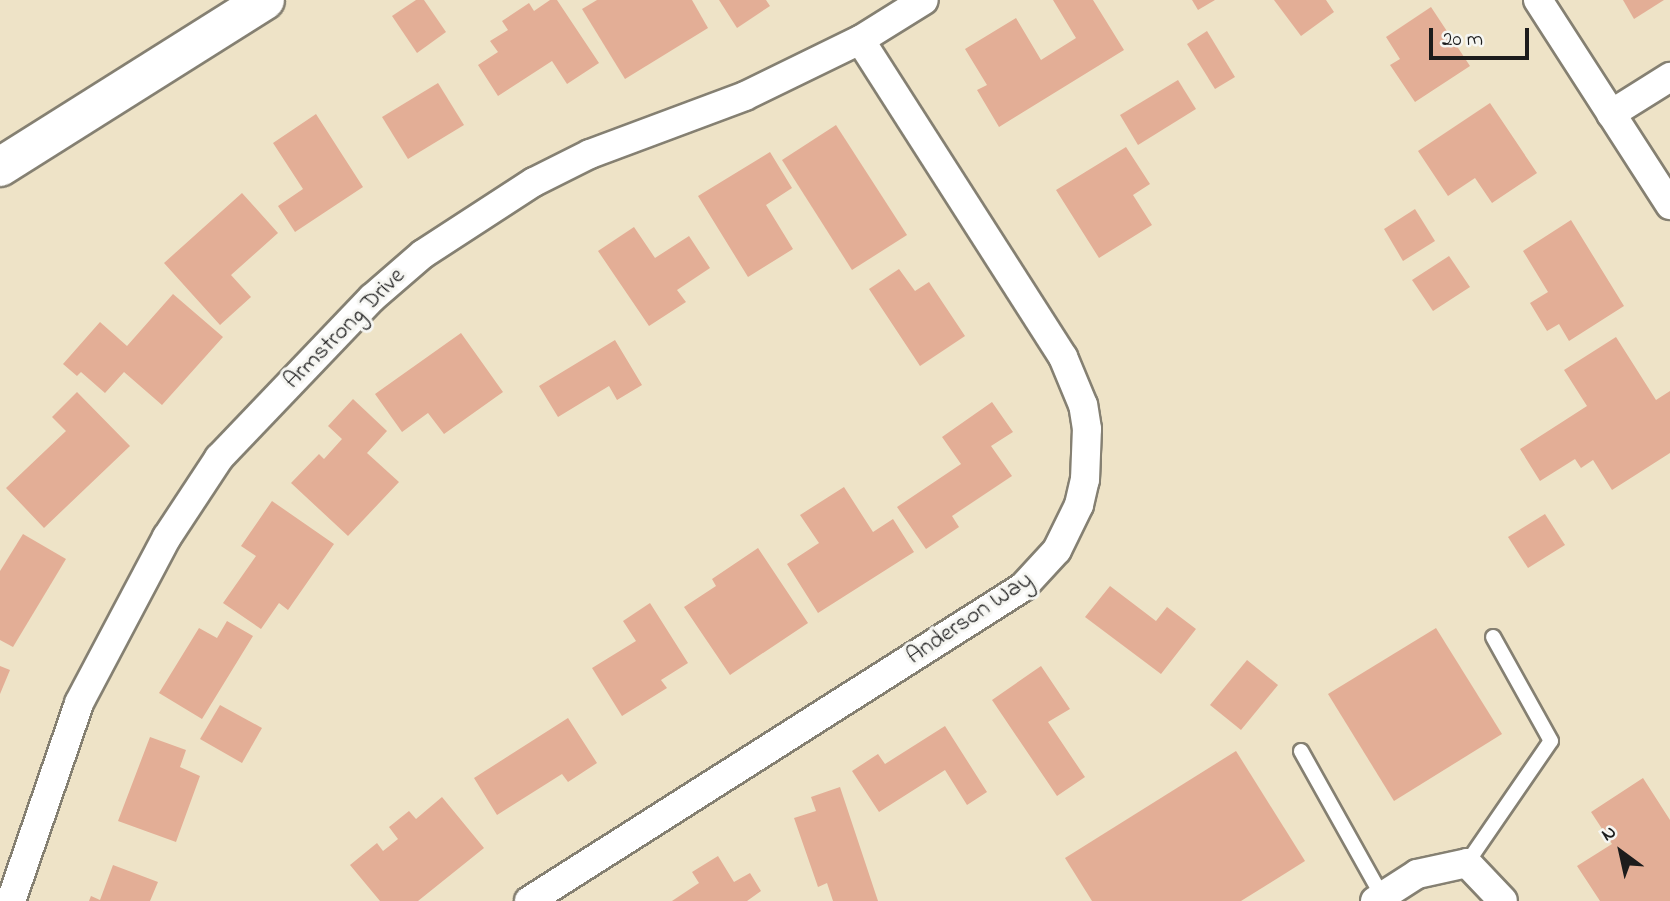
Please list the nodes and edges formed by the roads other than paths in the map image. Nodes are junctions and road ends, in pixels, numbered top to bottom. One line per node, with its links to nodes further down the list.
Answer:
1 (265, 0): 7 (main road)
2 (924, 0): 4 (street, Armstrong Drive)
3 (1538, 0): 6 (street)
4 (860, 40): 13 (street, Armstrong Drive); 14 (street, Anderson Way)
5 (1670, 77): 6 (street)
6 (1611, 114): 8 (street)
7 (0, 167)
8 (1670, 205)
9 (1493, 637): 11 (lane)
10 (1301, 751): 12 (lane)
11 (1467, 863): 12 (street); 15 (street)
12 (1379, 899)
13 (11, 901)
14 (529, 901)
15 (1503, 901)

